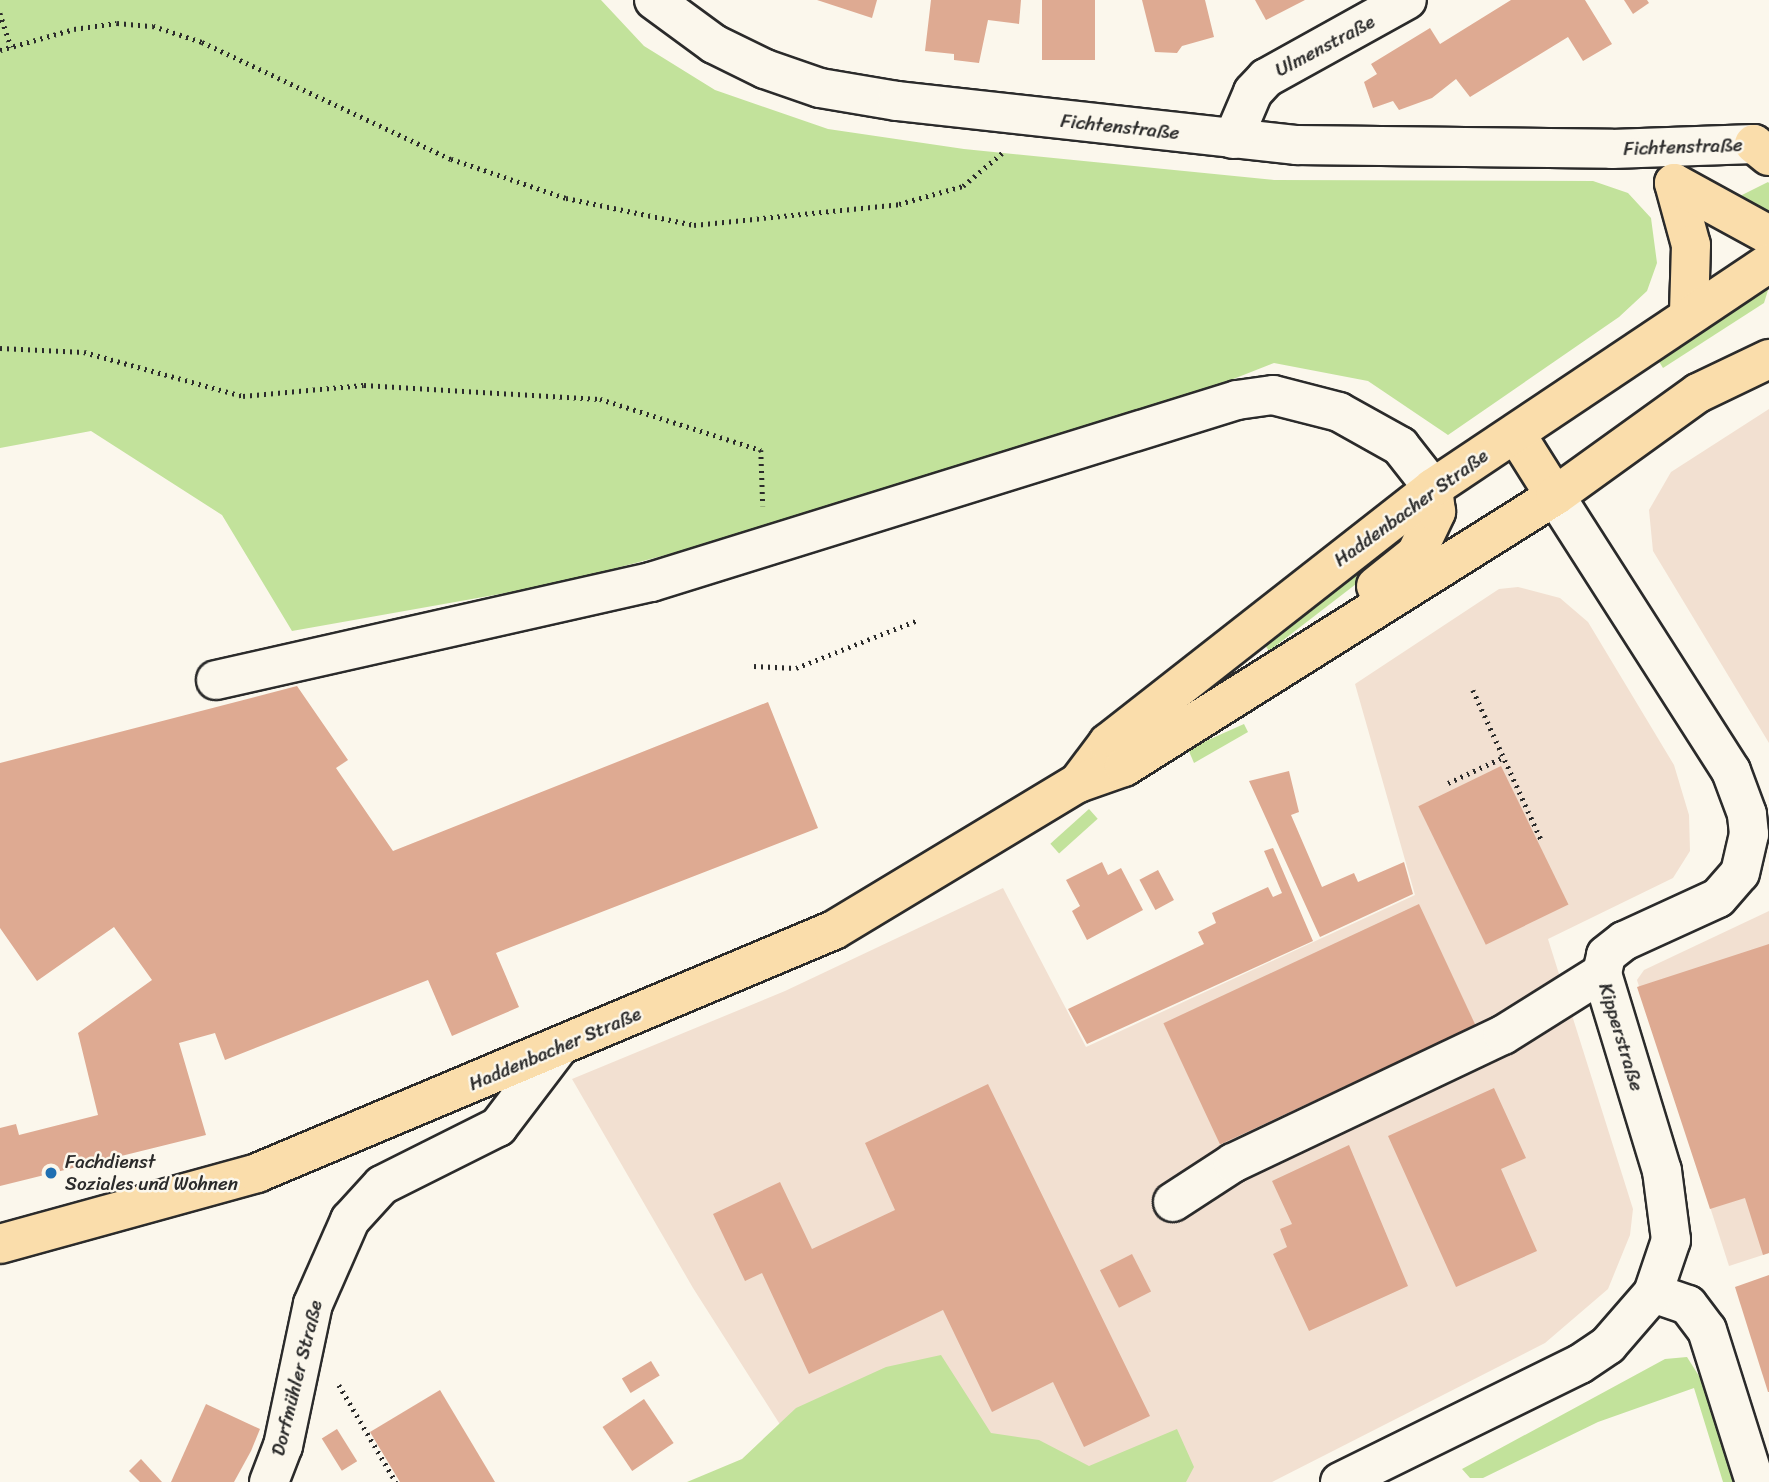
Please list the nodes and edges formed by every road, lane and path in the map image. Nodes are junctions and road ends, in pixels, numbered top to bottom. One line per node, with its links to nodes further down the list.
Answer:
1 (653, 0): 6 (street, Fichtenstraße)
2 (1408, 0): 7 (street, Ulmenstraße)
3 (0, 13): 4 (path)
4 (11, 47): 5 (path); 6 (path)
5 (0, 50)
6 (1039, 119): 7 (street, Fichtenstraße)
7 (1233, 139): 9 (street, Fichtenstraße)
8 (1764, 148): 9 (street, Fichtenstraße)
9 (1612, 149): 10 (street, Fichtenstraße)
10 (1674, 183): 11 (main road); 13 (main road)
11 (1769, 235)
12 (1769, 263): 13 (main road, Haddenbacher Straße)
13 (1689, 314): 18 (main road, Haddenbacher Straße)
14 (1769, 332): 17 (main road)
15 (0, 348): 21 (path)
16 (1769, 359): 17 (main road, Haddenbacher Straße)
17 (1713, 384): 20 (main road, Haddenbacher Straße)
18 (1516, 434): 19 (main road, Haddenbacher Straße); 20 (main road)
19 (1433, 488): 21 (street); 23 (main road); 28 (main road, Haddenbacher Straße)
20 (1555, 496): 23 (main road, Haddenbacher Straße); 31 (street, Kipperstraße)
21 (765, 547): 25 (street)
22 (918, 620): 24 (path)
23 (1358, 621): 28 (main road, Haddenbacher Straße)
24 (754, 666)
25 (216, 680)
26 (1473, 690): 27 (path)
27 (1504, 757): 29 (path); 30 (path)
28 (1078, 783): 33 (main road, Haddenbacher Straße)
29 (1448, 783)
30 (1541, 839)
31 (1758, 850): 32 (street, Kipperstraße)
32 (1602, 973): 34 (street); 36 (street, Kipperstraße)
33 (558, 1048): 35 (main road, Haddenbacher Straße); 38 (street, Dorfmühler Straße)
34 (1173, 1202)
35 (0, 1244)
36 (1653, 1293): 40 (street, Kipperstraße); 41 (street)
37 (338, 1384): 39 (path)
38 (269, 1482)
39 (396, 1482)
40 (1343, 1482)
41 (1755, 1482)

